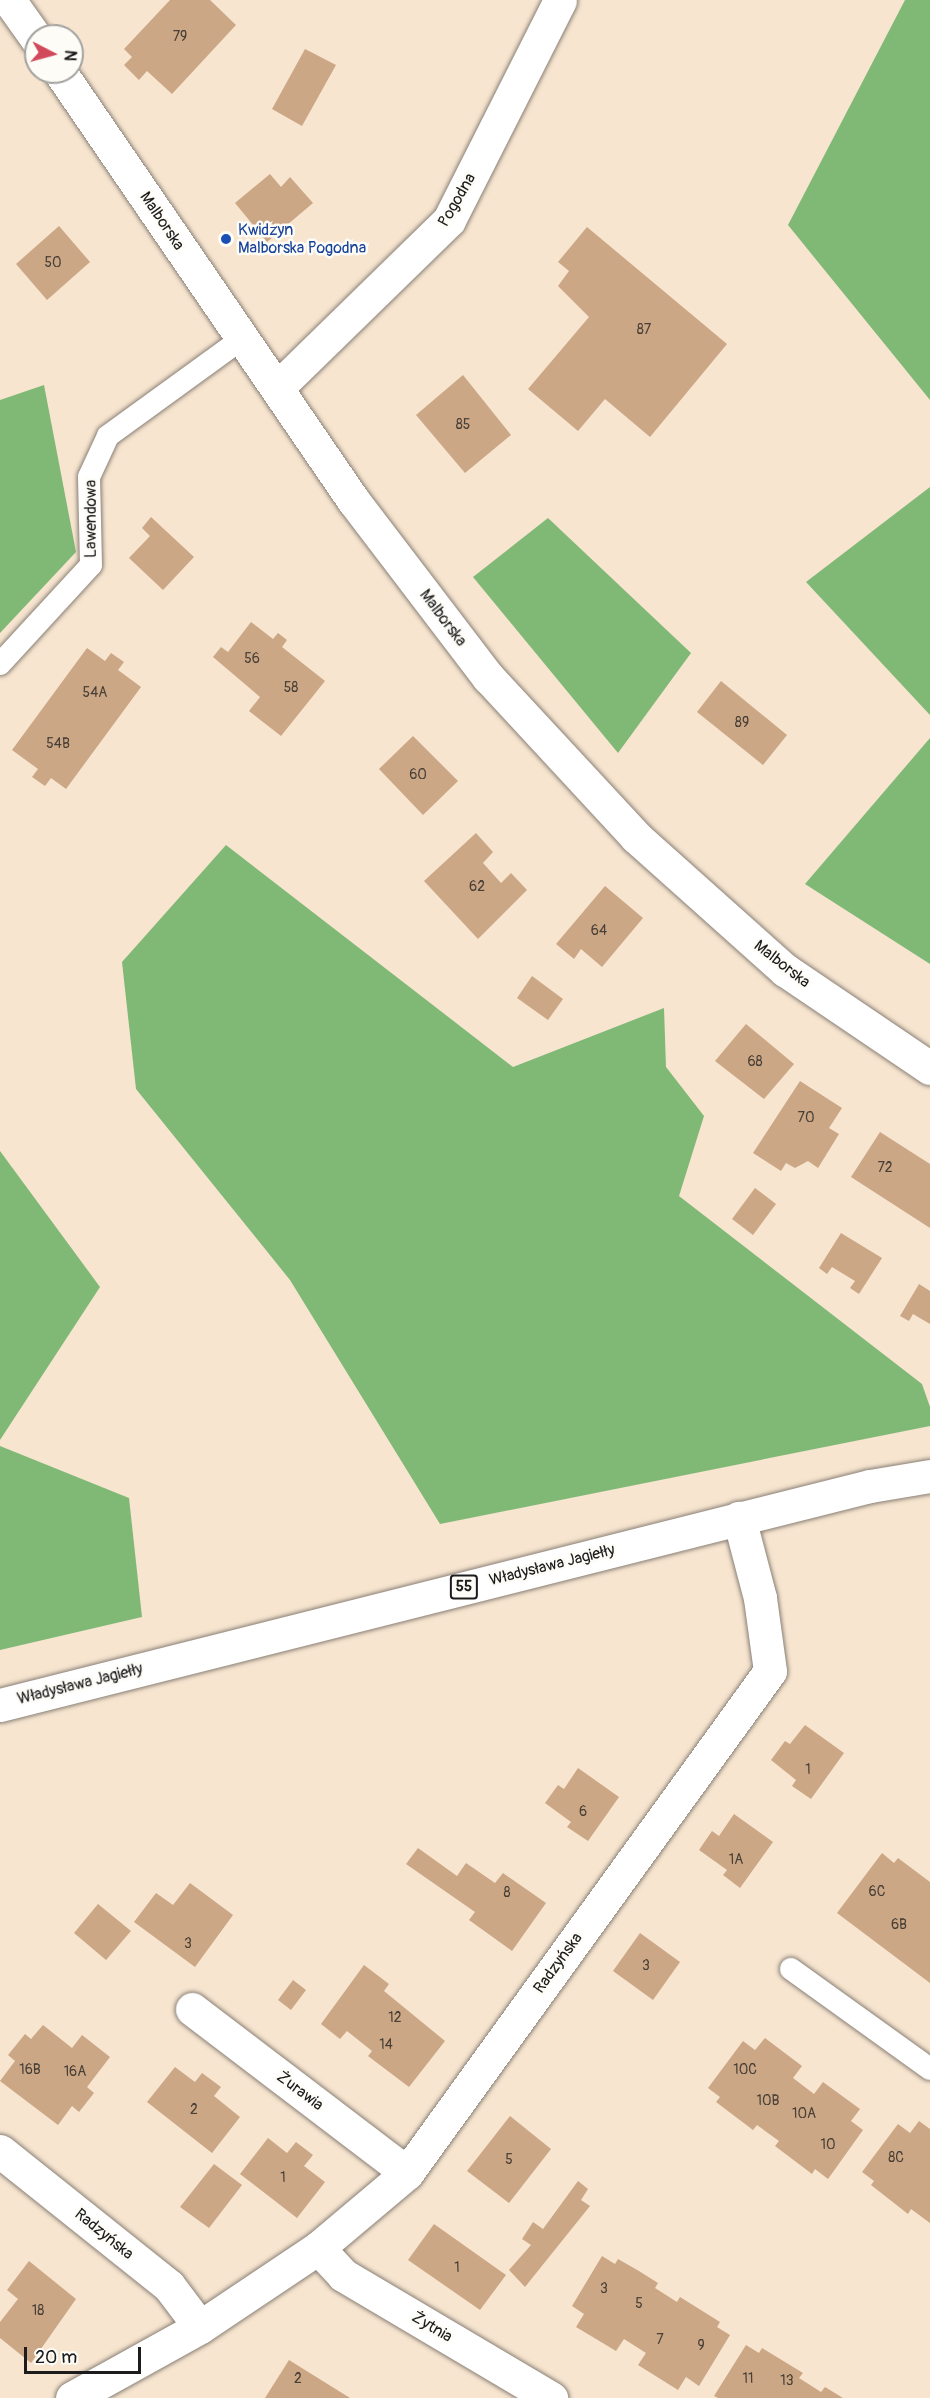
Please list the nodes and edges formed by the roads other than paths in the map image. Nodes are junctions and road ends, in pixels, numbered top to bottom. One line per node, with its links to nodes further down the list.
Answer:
1 (9, 0): 3 (street)
2 (560, 0): 6 (street, Pogodna)
3 (26, 24)
4 (68, 84): 5 (street, Malborska)
5 (243, 338): 6 (street, Malborska); 7 (lane, Lawendowa)
6 (277, 388): 8 (street, Malborska)
7 (0, 664)
8 (930, 1068)
9 (930, 1476): 10 (street, Władysława Jagiełły / 55)
10 (739, 1518): 11 (street, Władysława Jagiełły / 55); 16 (street, Radzyńska)
11 (0, 1705)
12 (791, 1969): 14 (lane)
13 (192, 2009): 16 (street, Żurawia)
14 (930, 2068)
15 (0, 2151): 18 (street, Radzyńska)
16 (407, 2173): 17 (street, Radzyńska)
17 (318, 2248): 18 (street, Radzyńska); 20 (street, Żytnia)
18 (200, 2327): 19 (street, Radzyńska)
19 (72, 2398)
20 (551, 2398)

